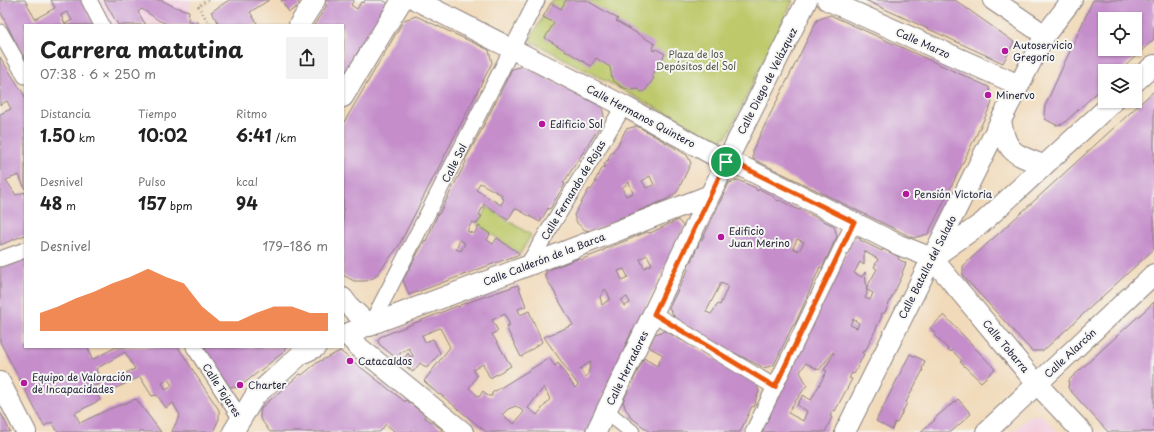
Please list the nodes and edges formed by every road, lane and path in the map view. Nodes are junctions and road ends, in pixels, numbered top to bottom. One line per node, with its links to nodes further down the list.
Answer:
1 (89, 0): 11 (street)
2 (208, 0): 12 (path)
3 (315, 0): 13 (street)
4 (402, 0): 21 (street)
5 (416, 0): 16 (street, Calle Hermanos Quintero)
6 (537, 0): 16 (street, Calle Sol)
7 (807, 0): 25 (street, Calle Diego de Velázquez)
8 (827, 0): 20 (street, Calle Marzo)
9 (993, 0): 15 (street)
10 (1072, 0): 15 (street, Calle Batalla del Salado)
11 (101, 24)
12 (209, 24)
13 (300, 24)
14 (0, 32): 18 (street)
15 (1045, 35): 20 (street, Calle Batalla del Salado)
16 (513, 48): 25 (street, Calle Hermanos Quintero); 36 (street, Calle Sol)
17 (1154, 65): 19 (street)
18 (24, 74)
19 (1142, 76)
20 (1019, 85): 24 (street, Calle Batalla del Salado)
21 (344, 95)
22 (1106, 108): 26 (street)
23 (619, 114): 32 (street, Calle Fernando de Rojas)
24 (1000, 120): 26 (street); 30 (street, Calle Batalla del Salado)
25 (726, 162): 27 (street); 28 (street, Calle Hermanos Quintero)
26 (1043, 165): 30 (street)
27 (710, 195): 32 (street, Calle Calderón de la Barca); 35 (street, Calle Herradores)
28 (854, 222): 30 (street, Calle Hermanos Quintero); 42 (street)
29 (24, 250): 31 (street)
30 (932, 258): 41 (street, Calle Tobarra); 50 (street, Calle Batalla del Salado)
31 (0, 259)
32 (527, 266): 36 (street, Calle Calderón de la Barca)
33 (1154, 274): 41 (street, Calle Alarcón)
34 (344, 300): 36 (street)
35 (654, 314): 42 (street); 43 (street, Calle Herradores)
36 (370, 326): 37 (street, Calle Calderón de la Barca)
37 (345, 335): 46 (street)
38 (195, 348): 44 (street, Calle Tejares)
39 (305, 349): 44 (street)
40 (0, 382): 45 (street)
41 (1037, 384): 51 (street, Calle Alarcón); 52 (street, Calle Tobarra)
42 (775, 387): 49 (street)
43 (606, 411): 47 (street, Calle Herradores); 48 (street)
44 (242, 428)
45 (26, 432)
46 (463, 432)
47 (596, 432)
48 (632, 432)
49 (753, 432)
50 (845, 432)
51 (986, 432)
52 (1082, 432)

